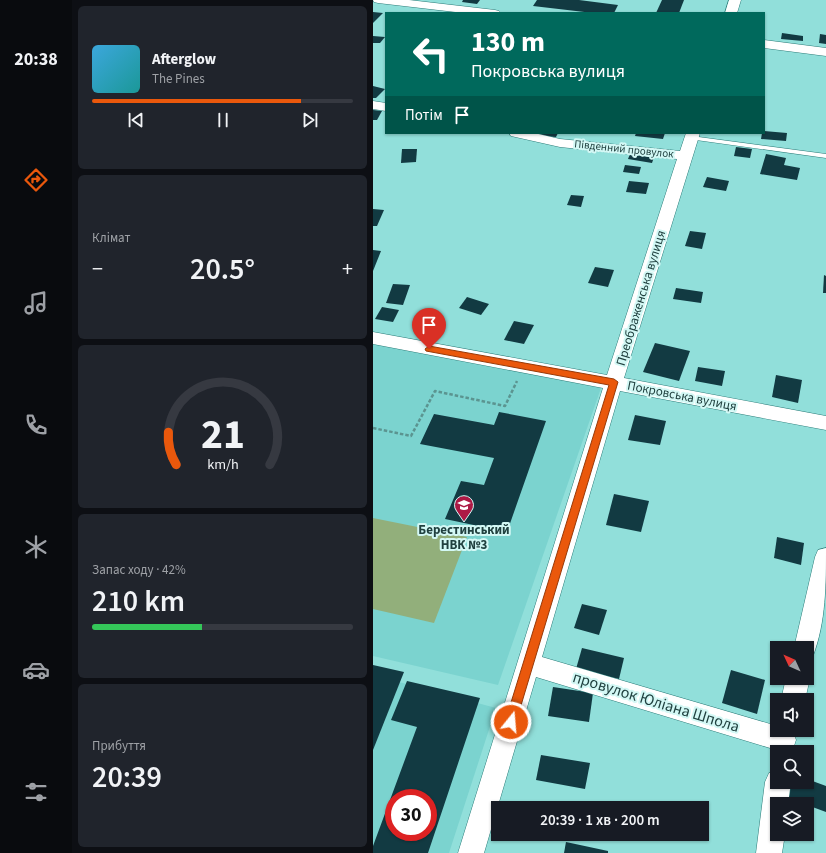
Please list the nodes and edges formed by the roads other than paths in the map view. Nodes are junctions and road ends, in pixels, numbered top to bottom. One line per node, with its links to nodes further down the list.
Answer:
1 (378, 0): 3 (street)
2 (735, 0): 4 (street)
3 (486, 12)
4 (731, 12)
5 (765, 44): 6 (street)
6 (826, 52)
7 (373, 105): 8 (street)
8 (385, 107)
9 (520, 134): 10 (street, Південний провулок)
10 (690, 142): 11 (lane); 13 (street, Преображенська вулиця)
11 (826, 156)
12 (373, 338): 13 (street, Покровська вулиця)
13 (614, 382): 14 (street, Покровська вулиця); 17 (street, Преображенська вулиця)
14 (826, 423)
15 (826, 557): 16 (street)
16 (807, 641)
17 (528, 664): 18 (street, провулок Юліана Шпола); 20 (street, Преображенська вулиця)
18 (784, 741)
19 (777, 789): 21 (street)
20 (471, 853)
21 (769, 853)

